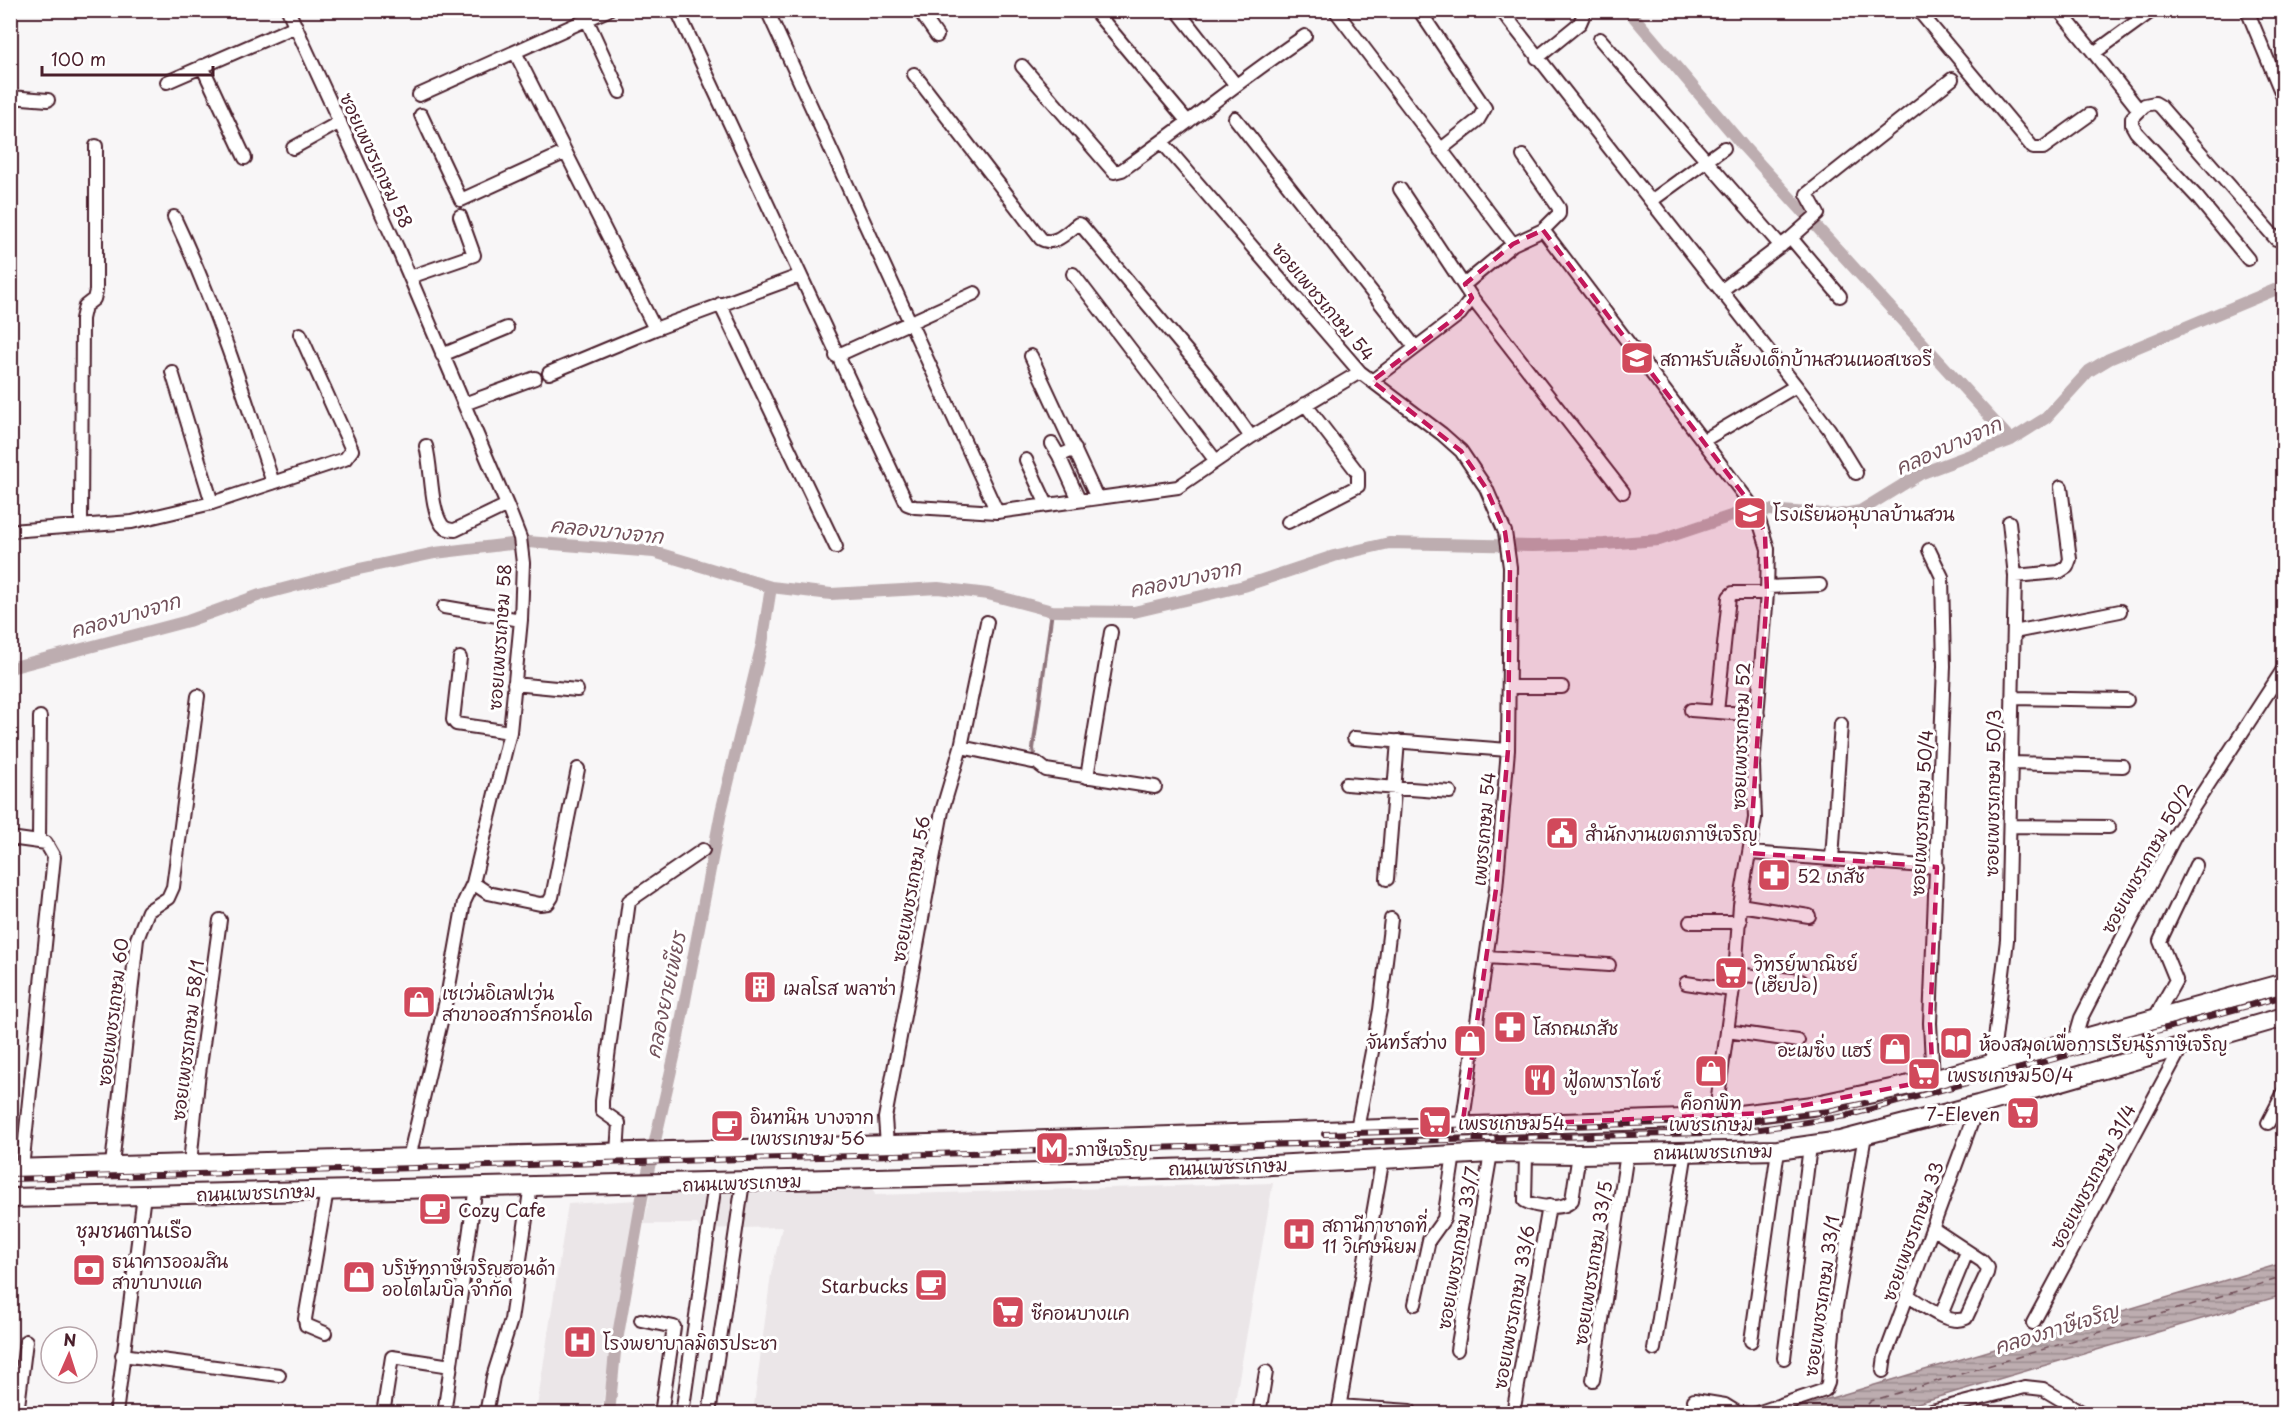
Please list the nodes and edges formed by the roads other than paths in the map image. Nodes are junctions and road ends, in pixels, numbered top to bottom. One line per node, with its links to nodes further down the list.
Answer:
1 (288, 10): 17 (street, ซอยเพชรเกษม 58)
2 (608, 10): 16 (street)
3 (677, 10): 60 (street)
4 (767, 10): 68 (street)
5 (919, 10): 18 (street)
6 (1094, 10): 40 (street)
7 (1177, 10): 29 (street)
8 (1335, 10): 45 (street)
9 (1419, 10): 45 (street)
10 (1501, 10): 23 (street)
11 (1580, 10): 23 (street)
12 (1918, 10): 37 (street)
13 (2059, 10): 22 (street)
14 (2153, 10): 22 (street)
15 (2247, 10): 33 (street)
16 (582, 17): 21 (street); 30 (street)
17 (296, 26): 24 (street); 39 (street, ซอยเพชรเกษม 58)
18 (937, 36)
19 (1305, 36): 29 (street)
20 (1600, 39): 49 (street)
21 (515, 52): 31 (street); 46 (street)
22 (2094, 53): 35 (street)
23 (1537, 58): 51 (street)
24 (202, 66): 28 (street); 48 (street)
25 (1022, 66): 41 (street)
26 (914, 74): 84 (street)
27 (1952, 79): 56 (street)
28 (167, 82)
29 (1235, 84): 40 (street)
30 (620, 92)
31 (419, 95)
32 (10, 97): 34 (street)
33 (2283, 99)
34 (48, 100)
35 (2139, 110): 55 (street); 58 (street)
36 (422, 115): 46 (street)
37 (2089, 115)
38 (1235, 118): 72 (street)
39 (340, 122): 43 (street); 61 (street, ซอยเพชรเกษม 58)
40 (1188, 122): 41 (street)
41 (1162, 142): 77 (street, ซอยเพชรเกษม 54)
42 (96, 146): 104 (street)
43 (293, 148)
44 (1724, 148): 49 (street)
45 (1440, 150): 57 (street)
46 (564, 153): 70 (street)
47 (1523, 156): 54 (street)
48 (244, 158)
49 (1706, 161): 51 (street); 56 (street)
50 (1400, 189): 62 (street)
51 (1651, 201): 63 (street)
52 (460, 216): 61 (street)
53 (174, 217): 93 (street)
54 (1544, 230): 57 (street); 85 (street, ซอยเพชรเกษม 52)
55 (2276, 239)
56 (1786, 242): 63 (street); 65 (street)
57 (1513, 244): 62 (street)
58 (2248, 259)
59 (1073, 274): 91 (street)
60 (800, 276): 67 (street); 74 (street)
61 (410, 277): 73 (street, ซอยเพชรเกษม 58)
62 (1465, 284): 66 (street)
63 (1722, 290): 81 (street)
64 (975, 292): 68 (street)
65 (1840, 296)
66 (1472, 298): 72 (street); 95 (street)
67 (720, 304): 70 (street); 107 (street)
68 (911, 321): 74 (street); 101 (street)
69 (507, 328): 73 (street)
70 (655, 329): 78 (street)
71 (300, 334): 93 (street)
72 (1415, 347): 80 (street)
73 (442, 355): 82 (street, ซอยเพชรเกษม 58)
74 (836, 356): 101 (street)
75 (1031, 356): 88 (street)
76 (172, 372): 98 (street)
77 (1360, 372): 80 (street, ซอยเพชรเกษม 54); 83 (street)
78 (549, 373)
79 (535, 378): 82 (street)
80 (1372, 381): 106 (street, ซอยเพชรเกษม 54)
81 (1796, 386): 85 (street); 92 (street)
82 (464, 404): 99 (street, ซอยเพชรเกษม 58)
83 (1305, 404): 84 (street); 102 (street)
84 (1251, 437): 91 (street)
85 (1704, 440): 111 (street, ซอยเพชรเกษม 52)
86 (1052, 444): 89 (street)
87 (426, 446): 99 (street)
88 (1075, 449): 89 (street); 96 (street)
89 (1059, 456): 97 (street)
90 (1026, 460): 100 (street)
91 (1216, 461): 96 (street)
92 (1856, 473)
93 (273, 483): 98 (street)
94 (2061, 487): 109 (street)
95 (1623, 492)
96 (1098, 498): 97 (street)
97 (1079, 500): 100 (street)
98 (212, 503): 104 (street)
99 (507, 505): 114 (street, ซอยเพชรเกษม 58)
100 (1047, 505): 101 (street)
101 (997, 512)
102 (1288, 522)
103 (2009, 522): 109 (street, ซอยเพชรเกษม 50/3)
104 (81, 526): 105 (street)
105 (10, 531)
106 (1505, 532): 121 (street, เพชรเกษม 54)
107 (836, 547)
108 (1929, 550): 153 (street, ซอยเพชรเกษม 50/4)
109 (2015, 576): 117 (street, ซอยเพชรเกษม 50/3)
110 (1820, 585): 111 (street)
111 (1767, 590): 128 (street); 129 (street, ซอยเพชรเกษม 52)
112 (444, 607): 114 (street)
113 (2120, 611): 117 (street)
114 (521, 620): 120 (street, ซอยเพชรเกษม 58)
115 (987, 622): 135 (street, ซอยเพชรเกษม 56)
116 (1111, 632): 140 (street)
117 (2014, 632): 125 (street, ซอยเพชรเกษม 50/3)
118 (460, 658): 132 (street)
119 (2283, 668): 173 (street, ซอยเพชรเกษม 50/2)
120 (514, 684): 123 (street); 132 (street, ซอยเพชรเกษม 58)
121 (1510, 687): 122 (street); 136 (street, เพชรเกษม 54)
122 (1562, 687)
123 (577, 690)
124 (198, 696): 199 (street, ซอยเพชรเกษม 60)
125 (2012, 698): 126 (street); 137 (street, ซอยเพชรเกษม 50/3)
126 (2127, 700)
127 (1691, 710): 128 (street)
128 (1717, 712): 129 (street)
129 (1758, 715): 150 (street, ซอยเพชรเกษม 52)
130 (40, 717): 148 (street)
131 (1841, 724): 151 (street)
132 (510, 732): 155 (street, ซอยเพชรเกษม 58)
133 (1354, 738): 134 (street)
134 (1398, 741): 136 (street); 143 (street)
135 (960, 747): 140 (street); 184 (street, ซอยเพชรเกษม 56)
136 (1508, 750): 162 (street, เพชรเกษม 54)
137 (2011, 763): 138 (street); 145 (street, ซอยเพชรเกษม 50/3)
138 (2123, 766)
139 (578, 769): 155 (street)
140 (1087, 777): 142 (street)
141 (1346, 784): 143 (street)
142 (1155, 787)
143 (1394, 788): 144 (street); 154 (street)
144 (1450, 792)
145 (2010, 826): 146 (street); 175 (street, ซอยเพชรเกษม 50/3)
146 (2109, 827)
147 (10, 838): 148 (street)
148 (39, 840): 200 (street)
149 (703, 850): 188 (street)
150 (1750, 853): 151 (street); 156 (street, ซอยเพชรเกษม 52)
151 (1832, 859): 153 (street)
152 (2196, 865): 170 (street)
153 (1937, 867): 176 (street, ซอยเพชรเกษม 50/4)
154 (1387, 879)
155 (473, 884): 195 (street, ซอยเพชรเกษม 58)
156 (1740, 905): 157 (street); 161 (street, ซอยเพชรเกษม 52)
157 (1809, 916)
158 (1391, 919): 182 (street)
159 (220, 920): 198 (street, ซอยเพชรเกษม 58/1)
160 (1690, 922): 161 (street)
161 (1740, 922): 164 (street, ซอยเพชรเกษม 52)
162 (1487, 957): 163 (street); 181 (street, เพชรเกษม 54)
163 (1609, 965)
164 (1735, 974): 165 (street); 168 (street, ซอยเพชรเกษม 52)
165 (1801, 981)
166 (1686, 983): 168 (street)
167 (2283, 983): 170 (main road, ถนนเพชรเกษม)
168 (1732, 990): 171 (street, ซอยเพชรเกษม 52)
169 (2283, 1017): 174 (main road, ถนนเพชรเกษม)
170 (2154, 1019): 173 (main road, ถนนเพชรเกษม)
171 (1727, 1031): 172 (street); 179 (street, ซอยเพชรเกษม 52)
172 (1798, 1041)
173 (2074, 1042): 175 (main road, ถนนเพชรเกษม)
174 (2182, 1046): 178 (main road, ถนนเพชรเกษม); 216 (street, ซอยเพชรเกษม 31/4)
175 (1992, 1064): 176 (main road, ถนนเพชรเกษม)
176 (1933, 1080): 179 (main road, ถนนเพชรเกษม)
177 (2283, 1092): 180 (street)
178 (1978, 1105): 183 (main road, ถนนเพชรเกษม); 210 (street, ซอยเพชรเกษม 33)
179 (1715, 1118): 181 (main road, ถนนเพชรเกษม)
180 (2268, 1123)
181 (1462, 1127): 182 (main road, ถนนเพชรเกษม)
182 (1357, 1129): 184 (main road, ถนนเพชรเกษม)
183 (1865, 1135): 185 (main road, ถนนเพชรเกษม); 245 (street, ซอยเพชรเกษม 33/1)
184 (886, 1145): 188 (main road, ถนนเพชรเกษม)
185 (1810, 1146): 186 (main road, ถนนเพชรเกษม); 225 (street)
186 (1778, 1150): 187 (main road, ถนนเพชรเกษม); 221 (street)
187 (1686, 1151): 190 (main road, ถนนเพชรเกษม); 222 (street)
188 (617, 1153): 195 (main road, ถนนเพชรเกษม)
189 (1491, 1153): 191 (main road, ถนนเพชรเกษม); 192 (main road, ถนนเพชรเกษม); 223 (street, ซอยเพชรเกษม 33/7)
190 (1627, 1153): 193 (main road, ถนนเพชรเกษม); 230 (street, ซอยเพชรเกษม 33/5)
191 (1454, 1154): 194 (main road, ถนนเพชรเกษม); 213 (street)
192 (1526, 1154): 193 (main road, ถนนเพชรเกษม); 209 (street)
193 (1579, 1155): 209 (street, ซอยเพชรเกษม 33/5)
194 (1383, 1157): 201 (main road, ถนนเพชรเกษม); 232 (street)
195 (409, 1158): 196 (main road, ถนนเพชรเกษม)
196 (357, 1159): 197 (main road, ถนนเพชรเกษม); 205 (main road)
197 (330, 1160): 198 (main road, ถนนเพชรเกษม); 206 (main road)
198 (190, 1164): 199 (main road, ถนนเพชรเกษม)
199 (112, 1165): 200 (main road, ถนนเพชรเกษม)
200 (16, 1169)
201 (742, 1182): 202 (main road, ถนนเพชรเกษม); 241 (street)
202 (715, 1183): 203 (main road, ถนนเพชรเกษม); 219 (street)
203 (531, 1185): 204 (main road, ถนนเพชรเกษม); 238 (street)
204 (476, 1186): 205 (main road, ถนนเพชรเกษม); 226 (street)
205 (357, 1189): 206 (main road, ถนนเพชรเกษม)
206 (332, 1190): 207 (main road, ถนนเพชรเกษม); 217 (street)
207 (144, 1195): 208 (main road, ถนนเพชรเกษม); 224 (street)
208 (10, 1198)
209 (1549, 1206): 243 (street, ซอยเพชรเกษม 33/6)
210 (1932, 1228): 211 (street); 212 (street, ซอยเพชรเกษม 33)
211 (1967, 1252): 214 (street); 214 (street)
212 (1907, 1295): 214 (street); 227 (street, ซอยเพชรเกษม 33)
213 (1415, 1304)
214 (1941, 1315)
215 (641, 1320): 218 (street)
216 (2033, 1323)
217 (325, 1333)
218 (672, 1337): 219 (street); 239 (street)
219 (693, 1340): 240 (street)
220 (26, 1341): 234 (street)
221 (1751, 1341)
222 (1654, 1349)
223 (1457, 1350)
224 (122, 1355): 229 (street); 235 (street)
225 (1784, 1358)
226 (451, 1366): 236 (street); 237 (street)
227 (1883, 1371)
228 (1266, 1372): 242 (street)
229 (279, 1375)
230 (1593, 1380)
231 (1694, 1400): 244 (street)
232 (1338, 1410): 233 (street)
233 (1410, 1411)
234 (17, 1413)
235 (116, 1413)
236 (383, 1413)
237 (444, 1413)
238 (486, 1413)
239 (661, 1413)
240 (682, 1413)
241 (709, 1413)
242 (1259, 1413)
243 (1513, 1413)
244 (1747, 1413)
245 (1754, 1413)
246 (1920, 1413): 247 (street)
247 (2085, 1413)

